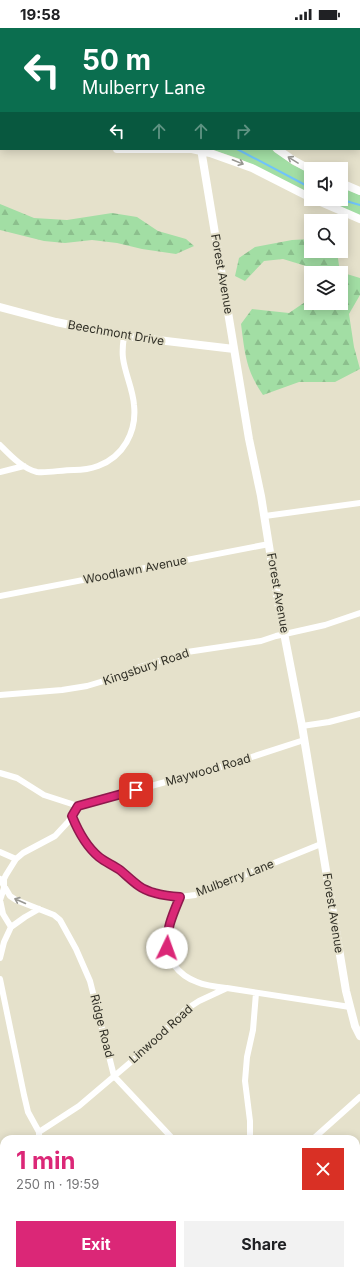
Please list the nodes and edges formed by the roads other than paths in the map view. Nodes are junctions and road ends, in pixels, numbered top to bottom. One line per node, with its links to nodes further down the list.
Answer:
1 (201, 150): 6 (street, one-way to 6); 11 (street, Forest Avenue)
2 (278, 150): 3 (street, one-way to 2)
3 (304, 166)
4 (348, 186): 5 (street)
5 (360, 191)
6 (304, 194)
7 (330, 206): 8 (street)
8 (360, 219)
9 (0, 307): 10 (street, Beechmont Drive)
10 (124, 336): 11 (street, Beechmont Drive); 13 (street)
11 (234, 348): 16 (street, Forest Avenue)
12 (0, 445): 13 (street)
13 (24, 466): 14 (street)
14 (0, 472)
15 (360, 503): 16 (street)
16 (265, 516): 17 (street, Forest Avenue)
17 (269, 544): 18 (street, Woodlawn Avenue); 20 (street, Forest Avenue)
18 (0, 596)
19 (360, 613): 20 (street, Kingsbury Road)
20 (285, 634): 21 (street, Kingsbury Road); 23 (street, Forest Avenue)
21 (0, 695)
22 (360, 714): 23 (street)
23 (302, 726): 24 (street, Forest Avenue)
24 (304, 740): 26 (street, Maywood Road); 28 (street, Forest Avenue)
25 (0, 773): 26 (street)
26 (78, 806): 27 (street)
27 (72, 816): 30 (street); 33 (street, Mulberry Lane)
28 (322, 844): 33 (street, Mulberry Lane); 40 (street, Forest Avenue)
29 (0, 852): 30 (street)
30 (16, 859): 32 (street)
31 (0, 879): 32 (street)
32 (4, 888): 34 (street, Ridge Road, one-way to 32); 35 (street)
33 (180, 897): 38 (street)
34 (40, 909): 35 (street); 42 (street, Ridge Road)
35 (11, 927): 36 (street)
36 (0, 958)
37 (0, 979): 44 (street)
38 (227, 988): 39 (street); 42 (street, Linwood Road)
39 (256, 993): 40 (street); 46 (street)
40 (350, 1006): 41 (street, Forest Avenue)
41 (360, 1036)
42 (114, 1076): 44 (street, Linwood Road); 45 (street, Ridge Road)
43 (360, 1097): 47 (street)
44 (39, 1132)
45 (169, 1135)
46 (250, 1135)
47 (318, 1135)

